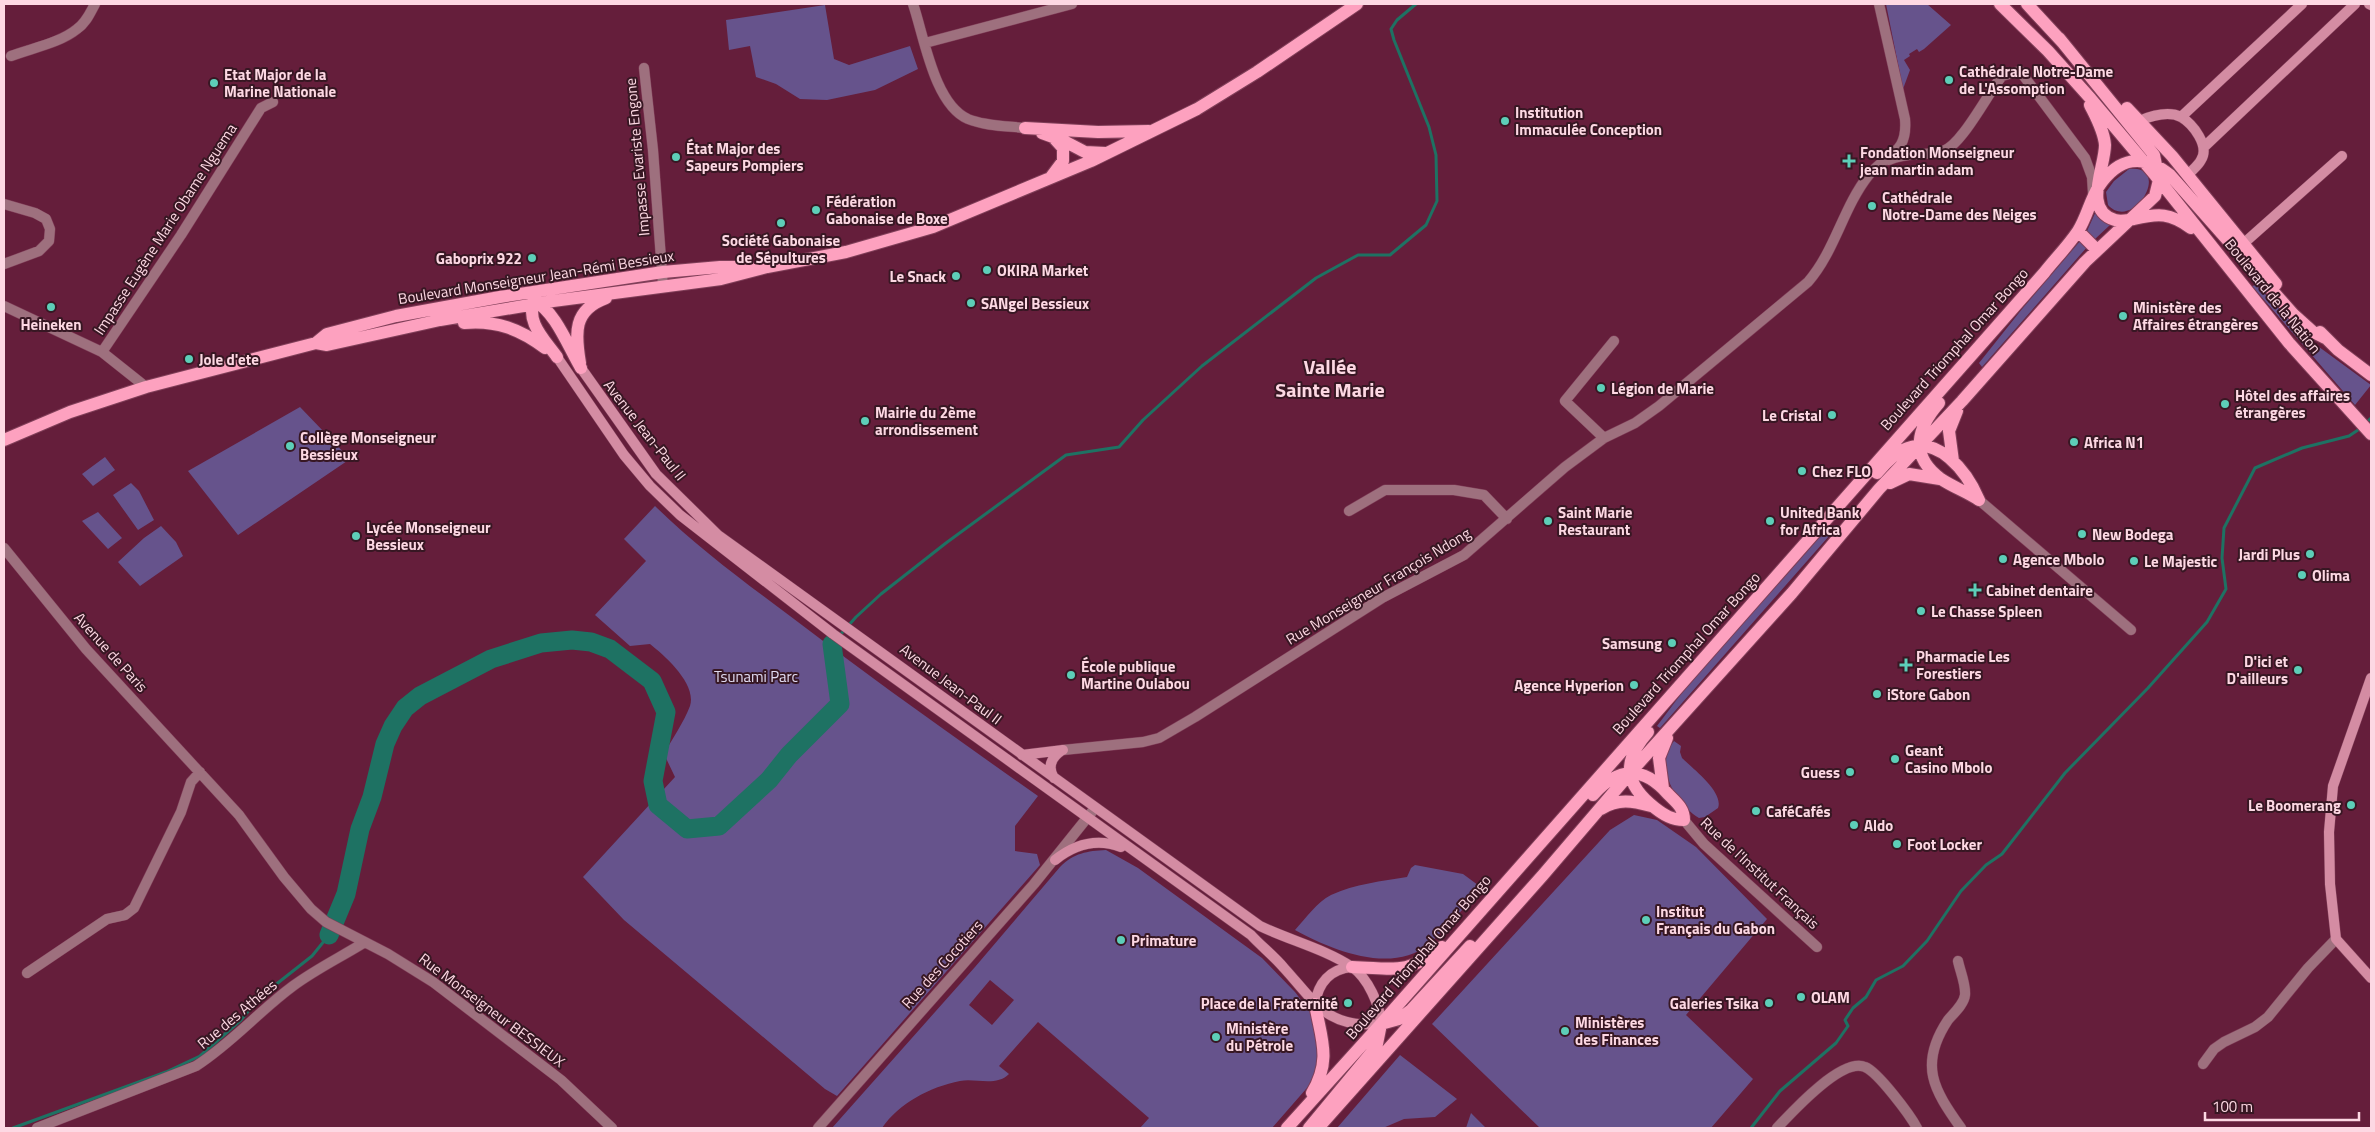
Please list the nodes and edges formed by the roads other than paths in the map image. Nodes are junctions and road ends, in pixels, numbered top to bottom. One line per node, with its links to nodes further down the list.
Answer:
1 (95, 4): 12 (street)
2 (913, 4): 11 (street)
3 (1072, 4): 11 (street)
4 (1357, 4): 20 (main road, Boulevard Monseigneur Jean-Rémi Bessieux)
5 (1880, 4): 26 (street, Rue Monseigneur François Ndong)
6 (2000, 4): 14 (main road)
7 (2027, 4): 10 (main road)
8 (2302, 4): 16 (main road)
9 (2355, 4): 22 (main road)
10 (2059, 38): 17 (main road, Boulevard de la Nation); 27 (main road)
11 (925, 43): 18 (street)
12 (11, 56)
13 (644, 68): 39 (street, Impasse Evariste Engone)
14 (2084, 91): 25 (main road); 30 (main road)
15 (273, 102): 50 (street, Impasse Eugène Marie Obame Nguema)
16 (2181, 117): 17 (main road); 22 (main road)
17 (2139, 121): 28 (main road, Boulevard de la Nation)
18 (1025, 128): 19 (main road); 21 (main road)
19 (1067, 130): 20 (main road); 23 (main road)
20 (1154, 130): 23 (main road, Boulevard Monseigneur Jean-Rémi Bessieux)
21 (1052, 137): 23 (main road); 29 (main road)
22 (2204, 147): 28 (main road)
23 (1097, 156): 29 (main road, Boulevard Monseigneur Jean-Rémi Bessieux)
24 (2342, 156): 35 (main road)
25 (2145, 162): 27 (main road); 30 (main road)
26 (1880, 165): 30 (street); 57 (street, Rue Monseigneur François Ndong)
27 (2157, 174): 32 (main road); 34 (main road, Boulevard de la Nation); 47 (main road)
28 (2188, 175): 35 (main road, Boulevard de la Nation)
29 (1050, 179): 38 (main road, Boulevard Monseigneur Jean-Rémi Bessieux)
30 (2094, 196): 32 (main road); 33 (main road, Boulevard Triomphal Omar Bongo)
31 (4, 204): 37 (street)
32 (2131, 219): 34 (main road); 36 (main road)
33 (2078, 231): 36 (main road); 42 (main road, Boulevard Triomphal Omar Bongo)
34 (2205, 239): 56 (main road, Boulevard de la Nation)
35 (2243, 244): 47 (main road, Boulevard de la Nation)
36 (2097, 250): 55 (main road)
37 (4, 264)
38 (767, 267): 39 (main road, Boulevard Monseigneur Jean-Rémi Bessieux); 40 (main road, Boulevard Monseigneur Jean-Rémi Bessieux)
39 (657, 273): 40 (street, Impasse Evariste Engone); 43 (main road); 45 (main road, Boulevard Monseigneur Jean-Rémi Bessieux)
40 (663, 286): 41 (main road, Boulevard Monseigneur Jean-Rémi Bessieux)
41 (624, 292): 43 (main road, Boulevard Monseigneur Jean-Rémi Bessieux); 52 (main road)
42 (2024, 295): 59 (main road); 66 (main road, Boulevard Triomphal Omar Bongo)
43 (535, 303): 45 (main road); 46 (main road, Boulevard Monseigneur Jean-Rémi Bessieux); 51 (main road); 52 (main road)
44 (4, 306): 50 (street)
45 (421, 311): 49 (main road, Boulevard Monseigneur Jean-Rémi Bessieux)
46 (394, 329): 49 (main road, Boulevard Monseigneur Jean-Rémi Bessieux); 51 (main road)
47 (2325, 338): 53 (main road, Boulevard de la Nation)
48 (1614, 341): 57 (street)
49 (316, 343): 54 (main road, Boulevard Monseigneur Jean-Rémi Bessieux)
50 (102, 352): 54 (street)
51 (557, 357): 81 (main road, Avenue Jean-Paul II)
52 (581, 368): 73 (main road, Avenue Jean-Paul II)
53 (2371, 375)
54 (146, 387): 58 (main road, Boulevard Monseigneur Jean-Rémi Bessieux)
55 (1962, 401): 59 (main road); 60 (main road)
56 (2371, 434)
57 (1604, 438): 65 (street, Rue Monseigneur François Ndong)
58 (4, 440)
59 (1919, 446): 60 (main road); 61 (main road); 62 (main road); 66 (main road)
60 (1953, 462): 63 (main road)
61 (1942, 479): 62 (main road); 63 (main road)
62 (1879, 489): 71 (main road)
63 (1979, 500): 68 (street)
64 (1349, 511): 65 (street)
65 (1508, 519): 72 (street, Rue Monseigneur François Ndong)
66 (1809, 538): 69 (main road, Boulevard Triomphal Omar Bongo)
67 (4, 548): 74 (street, Avenue de Paris)
68 (2132, 630)
69 (1692, 671): 75 (main road); 83 (main road, Boulevard Triomphal Omar Bongo)
70 (2371, 678): 89 (main road)
71 (1674, 726): 75 (main road); 77 (main road)
72 (1063, 750): 73 (main road); 76 (main road)
73 (1022, 755): 76 (main road, Avenue Jean-Paul II)
74 (200, 772): 87 (street, Avenue de Paris); 94 (street)
75 (1630, 773): 77 (main road); 78 (main road); 80 (main road); 83 (main road)
76 (1055, 779): 79 (main road, Avenue Jean-Paul II)
77 (1663, 788): 82 (main road)
78 (1654, 807): 80 (main road); 82 (main road)
79 (1095, 808): 81 (street, Rue des Cocotiers); 93 (main road, Avenue Jean-Paul II)
80 (1595, 813): 86 (main road)
81 (1087, 818): 84 (main road, Avenue Jean-Paul II); 85 (street, Rue des Cocotiers)
82 (1684, 820): 91 (street, Rue de l'Institut Français)
83 (1538, 845): 88 (main road, Boulevard Triomphal Omar Bongo)
84 (1133, 851): 85 (main road); 96 (main road, Avenue Jean-Paul II)
85 (1055, 860): 102 (street, Rue des Cocotiers)
86 (1503, 921): 97 (main road); 105 (main road)
87 (326, 922): 90 (street, Rue Monseigneur BESSIEUX)
88 (1466, 926): 93 (main road); 97 (main road, Boulevard Triomphal Omar Bongo)
89 (2336, 939): 95 (main road); 98 (street)
90 (365, 942): 100 (street, Rue des Athées); 101 (street, Rue Monseigneur BESSIEUX)
91 (1817, 947)
92 (1958, 961): 108 (street)
93 (1352, 967): 96 (main road); 97 (main road)
94 (27, 973)
95 (2371, 978)
96 (1315, 1004): 97 (main road, Avenue Jean-Paul II); 99 (main road)
97 (1381, 1024): 99 (main road, Boulevard Triomphal Omar Bongo); 104 (main road)
98 (2203, 1064)
99 (1303, 1110): 103 (main road, Boulevard Triomphal Omar Bongo)
100 (37, 1128)
101 (612, 1128)
102 (818, 1128)
103 (1287, 1128)
104 (1309, 1128)
105 (1318, 1128)
106 (1777, 1128): 107 (street)
107 (1918, 1128)
108 (1961, 1128)

